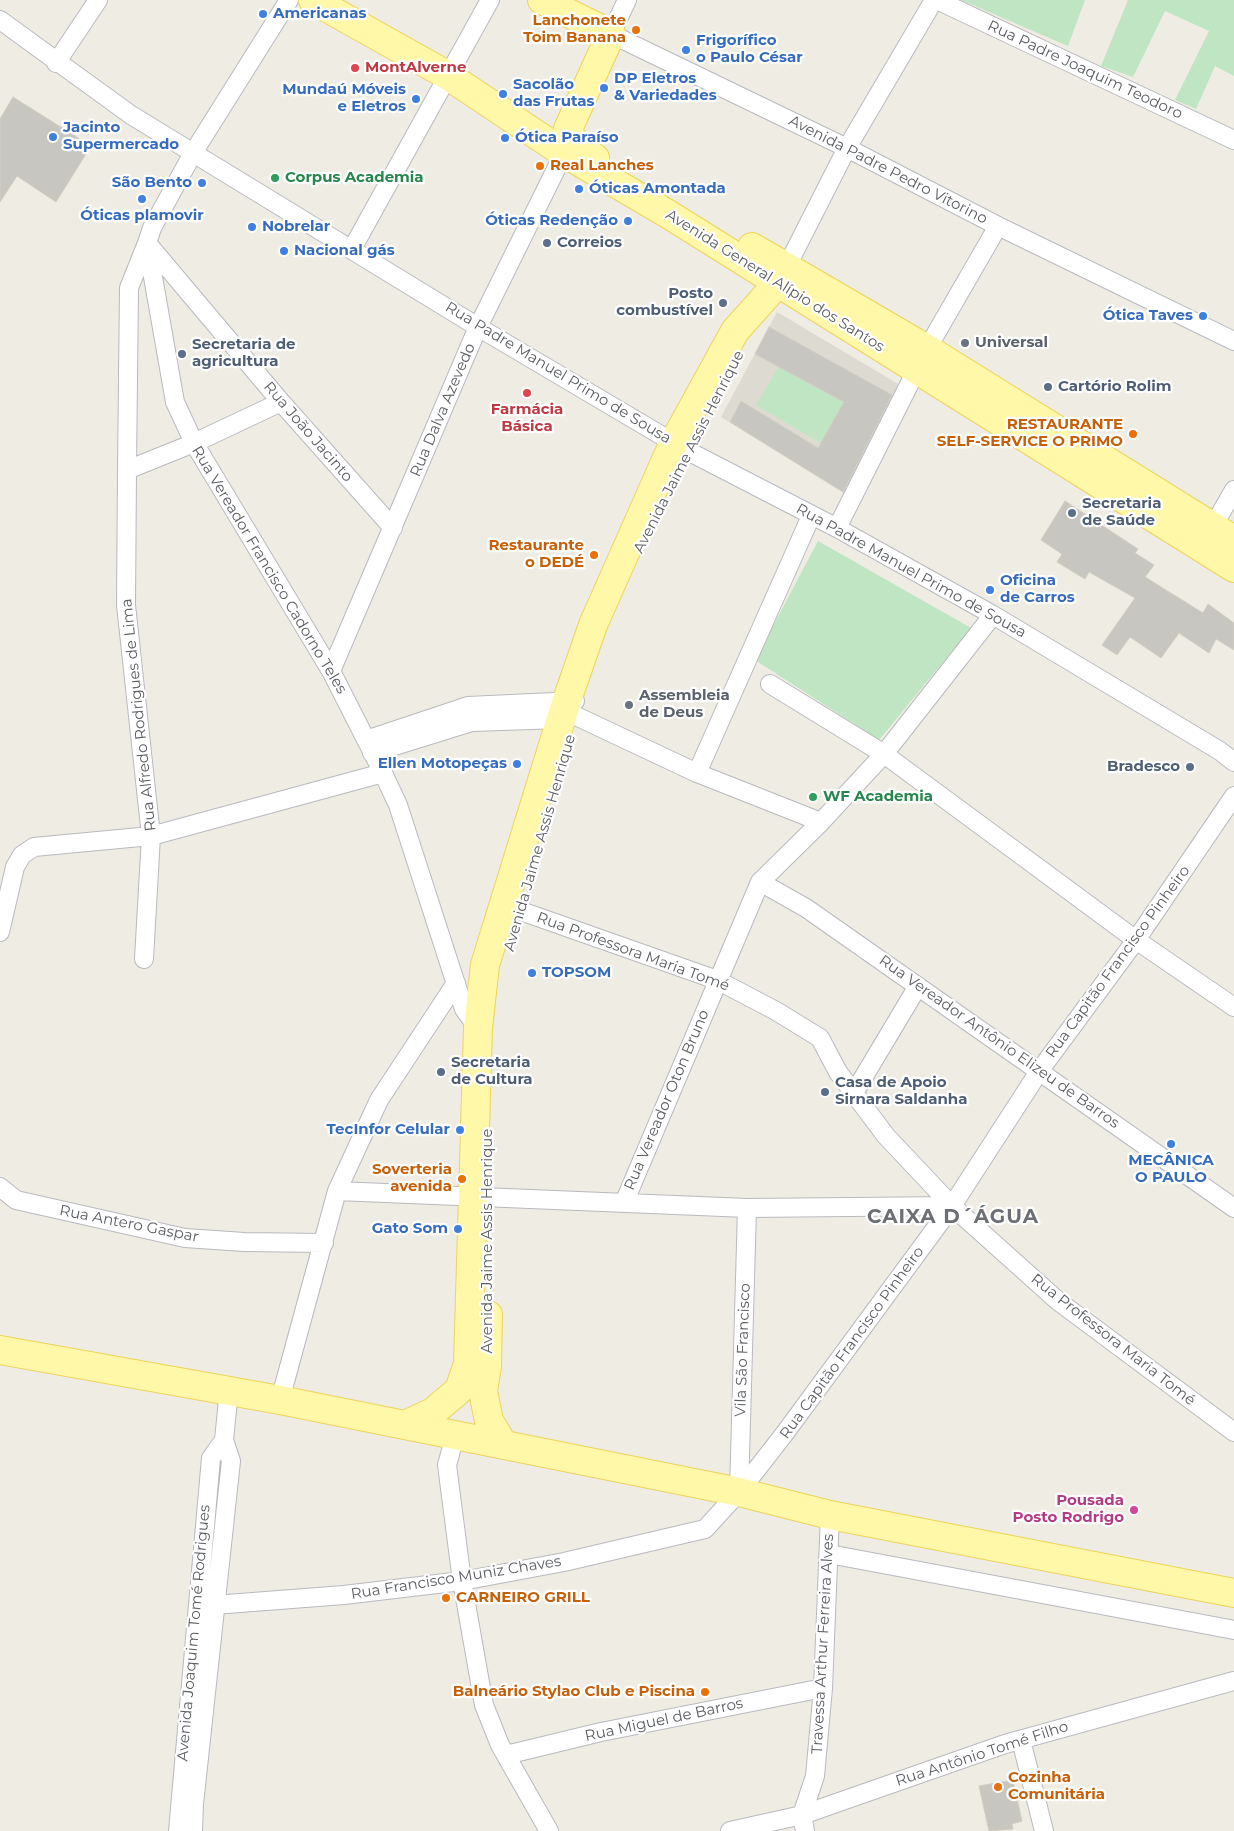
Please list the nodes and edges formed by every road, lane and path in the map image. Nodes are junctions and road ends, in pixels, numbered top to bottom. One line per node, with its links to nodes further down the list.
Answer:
1 (98, 0): 10 (street)
2 (289, 0): 15 (street)
3 (313, 0): 11 (main road, Avenida General Alípio dos Santos)
4 (490, 0): 11 (street)
5 (542, 0): 9 (main road, Avenida Padre Pedro Vitorino)
6 (627, 0): 9 (street, Rua Dalva Azevedo)
7 (936, 0): 12 (street, Rua Padre Joaquim Teodoro); 14 (street)
8 (0, 20): 10 (street, Rua Padre Manuel Primo de Sousa)
9 (612, 34): 13 (main road, Rua Dalva Azevedo); 14 (street, Avenida Padre Pedro Vitorino)
10 (56, 63): 15 (street, Rua Padre Manuel Primo de Sousa)
11 (447, 75): 13 (main road, Avenida General Alípio dos Santos); 18 (street)
12 (1234, 140)
13 (566, 141): 19 (main road, Avenida General Alípio dos Santos); 20 (street, Rua Dalva Azevedo)
14 (847, 148): 16 (street, Avenida Padre Pedro Vitorino); 19 (street)
15 (193, 153): 17 (street); 18 (street, Rua Padre Manuel Primo de Sousa)
16 (998, 226): 21 (street, Avenida Padre Pedro Vitorino); 22 (street)
17 (147, 244): 23 (street, Rua João Jacinto); 24 (street, Rua Vereador Francisco Cadorno Teles); 26 (street, Rua Alfredo Rodrigues de Lima)
18 (352, 249): 20 (street, Rua Padre Manuel Primo de Sousa)
19 (782, 275): 22 (main road, Avenida General Alípio dos Santos); 25 (main road, Avenida Jaime Assis Henrique)
20 (478, 327): 25 (street, Rua Padre Manuel Primo de Sousa); 29 (street, Rua Dalva Azevedo)
21 (1234, 341)
22 (922, 359): 30 (street); 31 (main road, Avenida General Alípio dos Santos)
23 (281, 402): 24 (street); 29 (street, Rua João Jacinto)
24 (194, 443): 26 (street); 34 (street, Rua Vereador Francisco Cadorno Teles)
25 (680, 446): 28 (street, Rua Padre Manuel Primo de Sousa); 36 (main road, Avenida Jaime Assis Henrique)
26 (127, 470): 44 (street, Rua Alfredo Rodrigues de Lima)
27 (1233, 496): 31 (street)
28 (811, 516): 30 (street, Rua Padre Manuel Primo de Sousa); 41 (street)
29 (393, 528): 34 (street, Rua Dalva Azevedo)
30 (837, 528): 33 (street, Rua Padre Manuel Primo de Sousa)
31 (1216, 537): 32 (main road, Avenida General Alípio dos Santos)
32 (1234, 568)
33 (993, 615): 38 (street, Rua Vereador Oton Bruno); 39 (street, Rua Padre Manuel Primo de Sousa)
34 (331, 671): 37 (street, Rua Vereador Francisco Cadorno Teles)
35 (770, 684): 38 (street)
36 (571, 709): 37 (street); 41 (street); 46 (main road, Avenida Jaime Assis Henrique); 54 (main road)
37 (369, 746): 40 (street, Rua Vereador Francisco Cadorno Teles)
38 (884, 754): 43 (street, Rua Vereador Oton Bruno); 48 (street)
39 (1234, 762)
40 (383, 773): 44 (street); 51 (street, Rua Vereador Francisco Cadorno Teles)
41 (697, 774): 43 (street)
42 (1234, 796): 48 (street, Rua Capitão Francisco Pinheiro)
43 (821, 822): 45 (street, Rua Vereador Oton Bruno)
44 (151, 836): 47 (street); 49 (street, Rua Alfredo Rodrigues de Lima)
45 (760, 882): 50 (street, Rua Vereador Oton Bruno); 52 (street, Rua Vereador Antônio Elizeu de Barros)
46 (518, 910): 50 (street, Rua Professora Maria Tomé); 54 (main road, Avenida Jaime Assis Henrique)
47 (0, 932)
48 (1136, 940): 53 (street); 55 (street, Rua Capitão Francisco Pinheiro)
49 (144, 959)
50 (717, 980): 56 (street, Rua Professora Maria Tomé); 60 (street, Rua Vereador Oton Bruno)
51 (456, 983): 54 (street, Rua Vereador Francisco Cadorno Teles); 58 (street)
52 (918, 986): 55 (street, Rua Vereador Antônio Elizeu de Barros); 56 (street)
53 (1234, 1007)
54 (483, 1036): 59 (main road, Avenida Jaime Assis Henrique)
55 (1040, 1070): 61 (street, Rua Capitão Francisco Pinheiro); 63 (street, Rua Vereador Antônio Elizeu de Barros)
56 (854, 1093): 61 (street, Rua Professora Maria Tomé)
57 (0, 1188): 64 (street, Rua Antero Gaspar)
58 (337, 1191): 59 (street); 64 (street)
59 (481, 1196): 60 (street); 67 (main road, Avenida Jaime Assis Henrique)
60 (624, 1203): 62 (street)
61 (952, 1206): 62 (street); 70 (street, Rua Professora Maria Tomé); 74 (street, Rua Capitão Francisco Pinheiro)
62 (747, 1208): 74 (street, Vila São Francisco)
63 (1234, 1208)
64 (324, 1243): 68 (street)
65 (0, 1350): 66 (main road)
66 (229, 1390): 68 (main road); 72 (street, Avenida Joaquim Tomé Rodrigues)
67 (471, 1391): 69 (main road); 71 (main road); 73 (main road, Avenida Jaime Assis Henrique)
68 (280, 1400): 69 (main road)
69 (405, 1425): 71 (main road)
70 (1234, 1432)
71 (455, 1436): 73 (main road); 77 (street)
72 (224, 1440): 79 (street, Avenida Joaquim Tomé Rodrigues); 86 (street, Avenida Joaquim Tomé Rodrigues)
73 (503, 1444): 74 (main road)
74 (739, 1492): 75 (main road); 77 (street, Rua Francisco Muniz Chaves)
75 (830, 1515): 76 (street, Travessa Arthur Ferreira Alves); 78 (main road)
76 (829, 1554): 80 (street); 82 (street, Travessa Arthur Ferreira Alves)
77 (462, 1580): 79 (street, Rua Francisco Muniz Chaves); 84 (street)
78 (1234, 1592)
79 (214, 1605): 87 (street, Avenida Joaquim Tomé Rodrigues)
80 (1234, 1630)
81 (1234, 1680): 83 (street, Rua Antônio Tomé Filho)
82 (824, 1688): 84 (street, Rua Miguel de Barros); 85 (street, Travessa Arthur Ferreira Alves)
83 (1021, 1740): 85 (street, Rua Antônio Tomé Filho); 90 (street)
84 (506, 1755): 88 (street)
85 (803, 1823): 89 (street, Rua Antônio Tomé Filho)
86 (178, 1831)
87 (193, 1831)
88 (549, 1831)
89 (730, 1831)
90 (1044, 1831)

